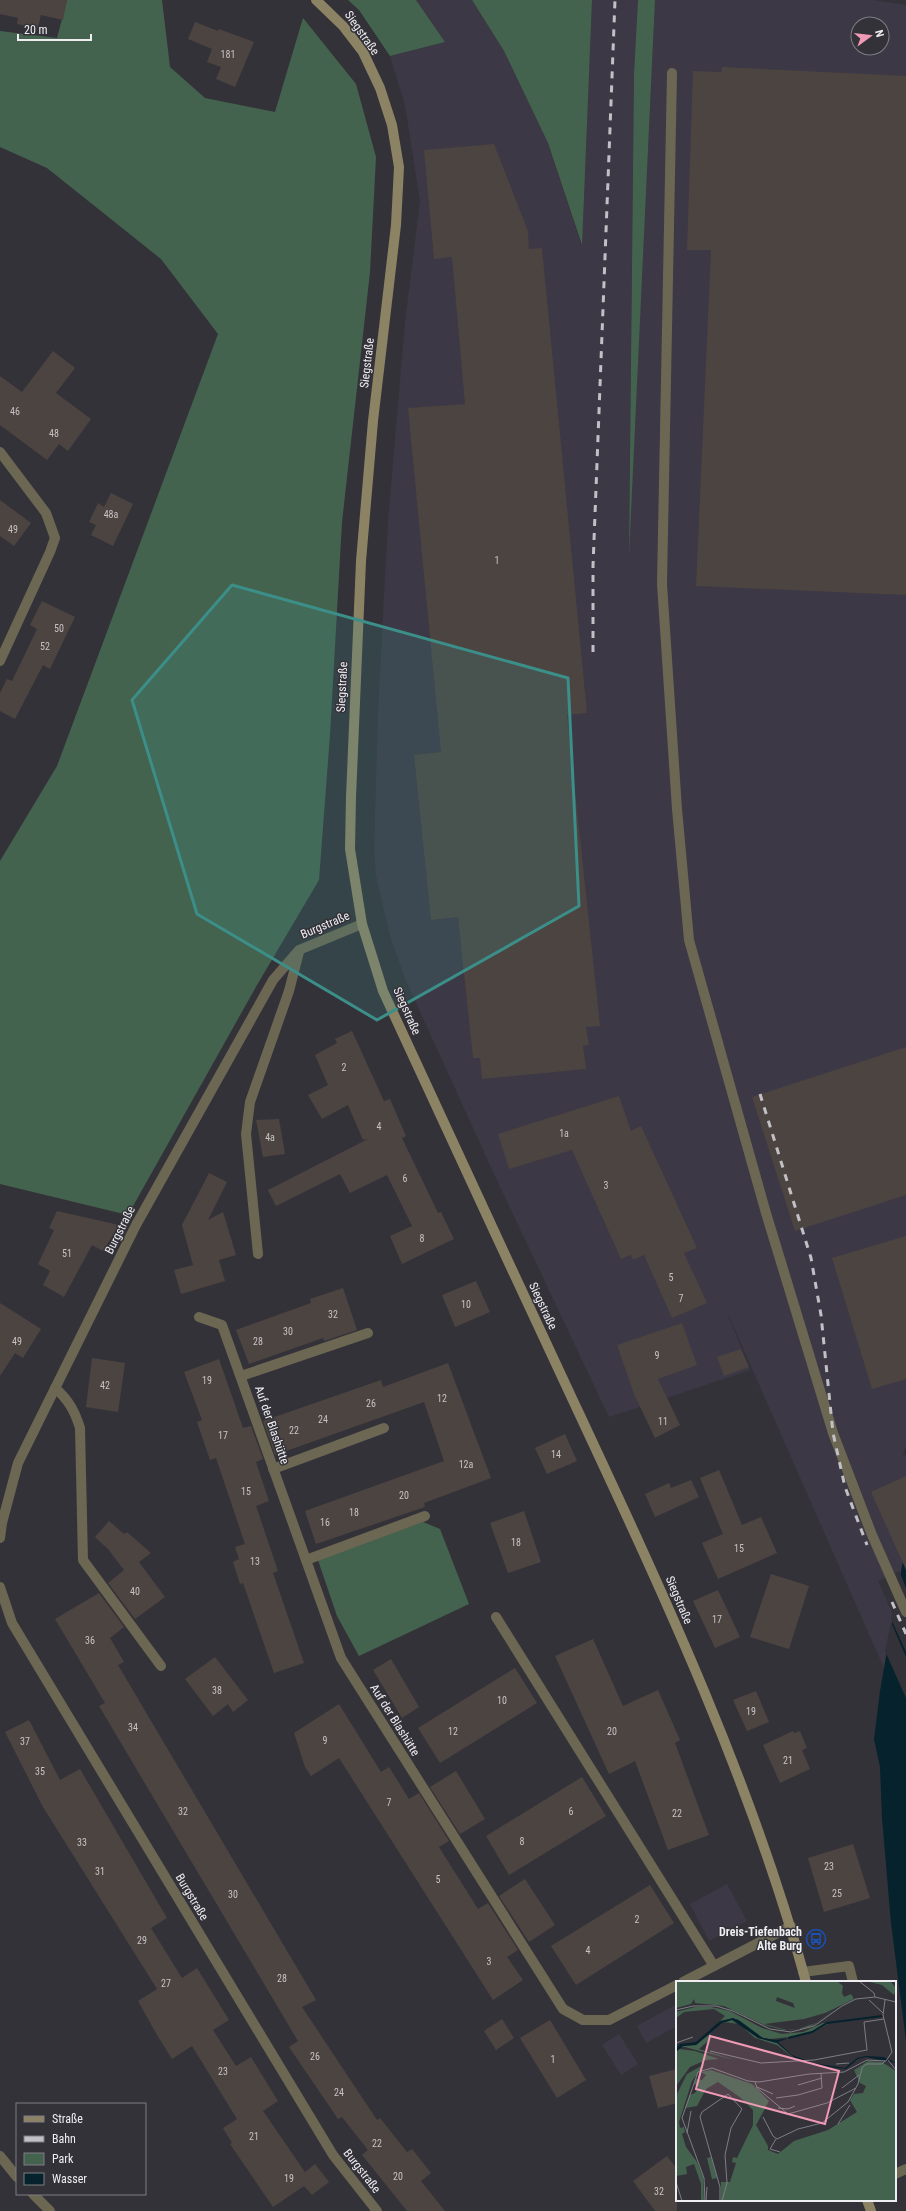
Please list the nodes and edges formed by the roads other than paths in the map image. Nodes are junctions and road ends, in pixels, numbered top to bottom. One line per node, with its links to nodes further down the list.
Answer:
1 (316, 0): 5 (street, Siegstraße)
2 (672, 73): 18 (street)
3 (0, 452): 4 (street)
4 (0, 661)
5 (362, 924): 6 (street, Burgstraße); 21 (street, Siegstraße)
6 (299, 950): 7 (street, Burgstraße); 11 (street, Burgstraße)
7 (258, 1254)
8 (199, 1317): 10 (street, Auf der Blashütte)
9 (368, 1333): 10 (street)
10 (240, 1376): 13 (street, Auf der Blashütte)
11 (55, 1388): 15 (street, Burgstraße); 20 (street)
12 (384, 1428): 13 (street)
13 (273, 1469): 16 (street, Auf der Blashütte)
14 (425, 1516): 16 (street)
15 (0, 1538)
16 (306, 1560): 26 (street, Auf der Blashütte)
17 (0, 1587): 34 (street, Burgstraße)
18 (906, 1612)
19 (496, 1617): 22 (street)
20 (161, 1666)
21 (791, 1926): 22 (street); 23 (street, Siegstraße)
22 (714, 1966): 24 (street)
23 (805, 1977): 25 (street)
24 (685, 1981)
25 (853, 1981)
26 (676, 1986)
27 (0, 2156): 30 (street)
28 (906, 2169): 29 (street)
29 (896, 2174)
30 (16, 2176)
31 (34, 2195): 33 (street)
32 (867, 2201): 35 (street)
33 (50, 2211)
34 (377, 2211)
35 (870, 2211)

